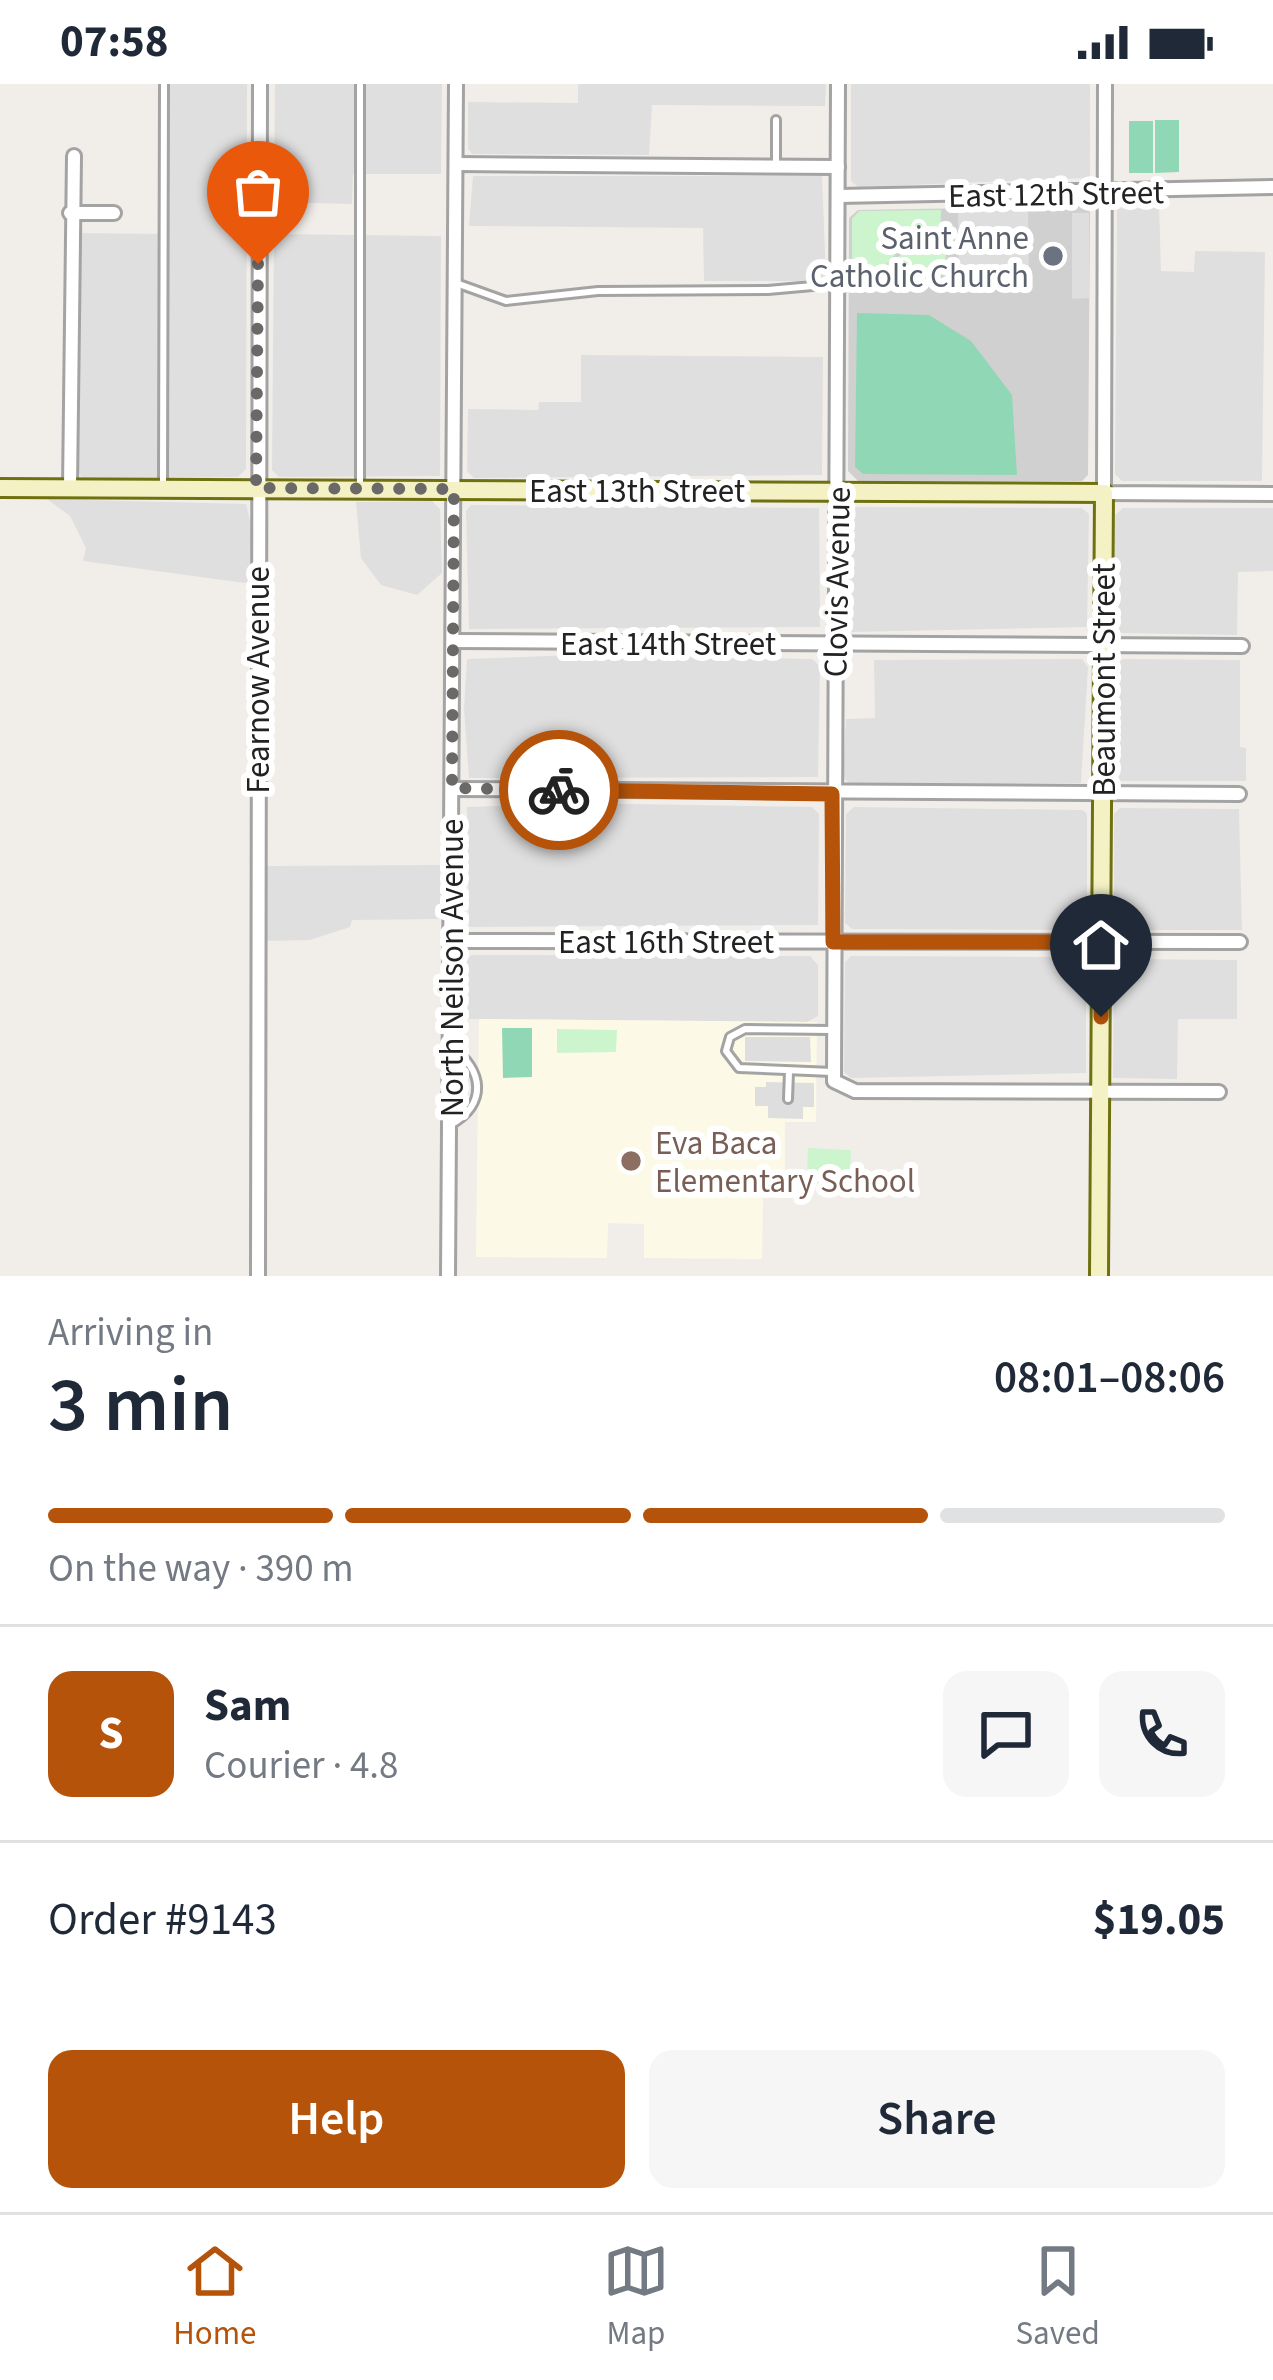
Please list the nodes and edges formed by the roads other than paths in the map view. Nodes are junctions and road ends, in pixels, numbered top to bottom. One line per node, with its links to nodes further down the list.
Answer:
1 (164, 84): 21 (lane)
2 (260, 84): 22 (street, Fearnow Avenue)
3 (360, 84): 23 (lane)
4 (456, 84): 9 (street, North Neilson Avenue)
5 (838, 84): 11 (street, Clovis Avenue)
6 (1105, 84): 13 (street, Beaumont Street)
7 (776, 120): 10 (lane)
8 (74, 156): 15 (street)
9 (456, 164): 10 (street); 17 (street, North Neilson Avenue)
10 (776, 166): 11 (street)
11 (838, 167): 14 (street, Clovis Avenue)
12 (1273, 187): 13 (street, East 12th Street)
13 (1104, 194): 14 (street, East 12th Street); 26 (street, Beaumont Street)
14 (838, 196): 18 (street, Clovis Avenue)
15 (70, 213): 16 (street); 20 (street)
16 (114, 213)
17 (455, 283): 18 (lane); 24 (street, North Neilson Avenue)
18 (838, 284): 25 (street, Clovis Avenue)
19 (0, 488): 20 (street, East 13th Street)
20 (70, 488): 21 (street, East 13th Street)
21 (164, 488): 22 (street, East 13th Street)
22 (256, 488): 23 (street, East 13th Street); 48 (street, Fearnow Avenue)
23 (360, 489): 24 (street, East 13th Street)
24 (454, 489): 25 (street, East 13th Street); 28 (street, North Neilson Avenue)
25 (838, 491): 26 (street, East 13th Street); 29 (street, Clovis Avenue)
26 (1104, 493): 27 (street, East 13th Street); 30 (street, Beaumont Street)
27 (1273, 494)
28 (453, 641): 29 (street, East 14th Street); 32 (street, North Neilson Avenue)
29 (836, 644): 30 (street, East 14th Street); 33 (street, Clovis Avenue)
30 (1103, 644): 31 (street, East 14th Street); 34 (street, Beaumont Street)
31 (1242, 646)
32 (452, 788): 33 (street); 36 (street, North Neilson Avenue)
33 (832, 794): 34 (street); 37 (street, Clovis Avenue)
34 (1102, 794): 35 (street); 38 (street, Beaumont Street)
35 (1239, 794)
36 (452, 940): 37 (street, East 16th Street); 41 (street, North Neilson Avenue)
37 (833, 942): 38 (street, East 16th Street); 40 (street, Clovis Avenue)
38 (1101, 942): 39 (street, East 16th Street); 44 (street, Beaumont Street)
39 (1240, 943)
40 (832, 1030): 42 (lane); 43 (street, Clovis Avenue)
41 (451, 1047): 47 (street, North Neilson Avenue); 47 (lane)
42 (789, 1071): 43 (lane); 46 (lane)
43 (833, 1076): 44 (street)
44 (1101, 1092): 45 (street); 50 (street, Beaumont Street)
45 (1219, 1092)
46 (788, 1099)
47 (450, 1125): 49 (street, North Neilson Avenue)
48 (258, 1276)
49 (448, 1276)
50 (1099, 1276)

